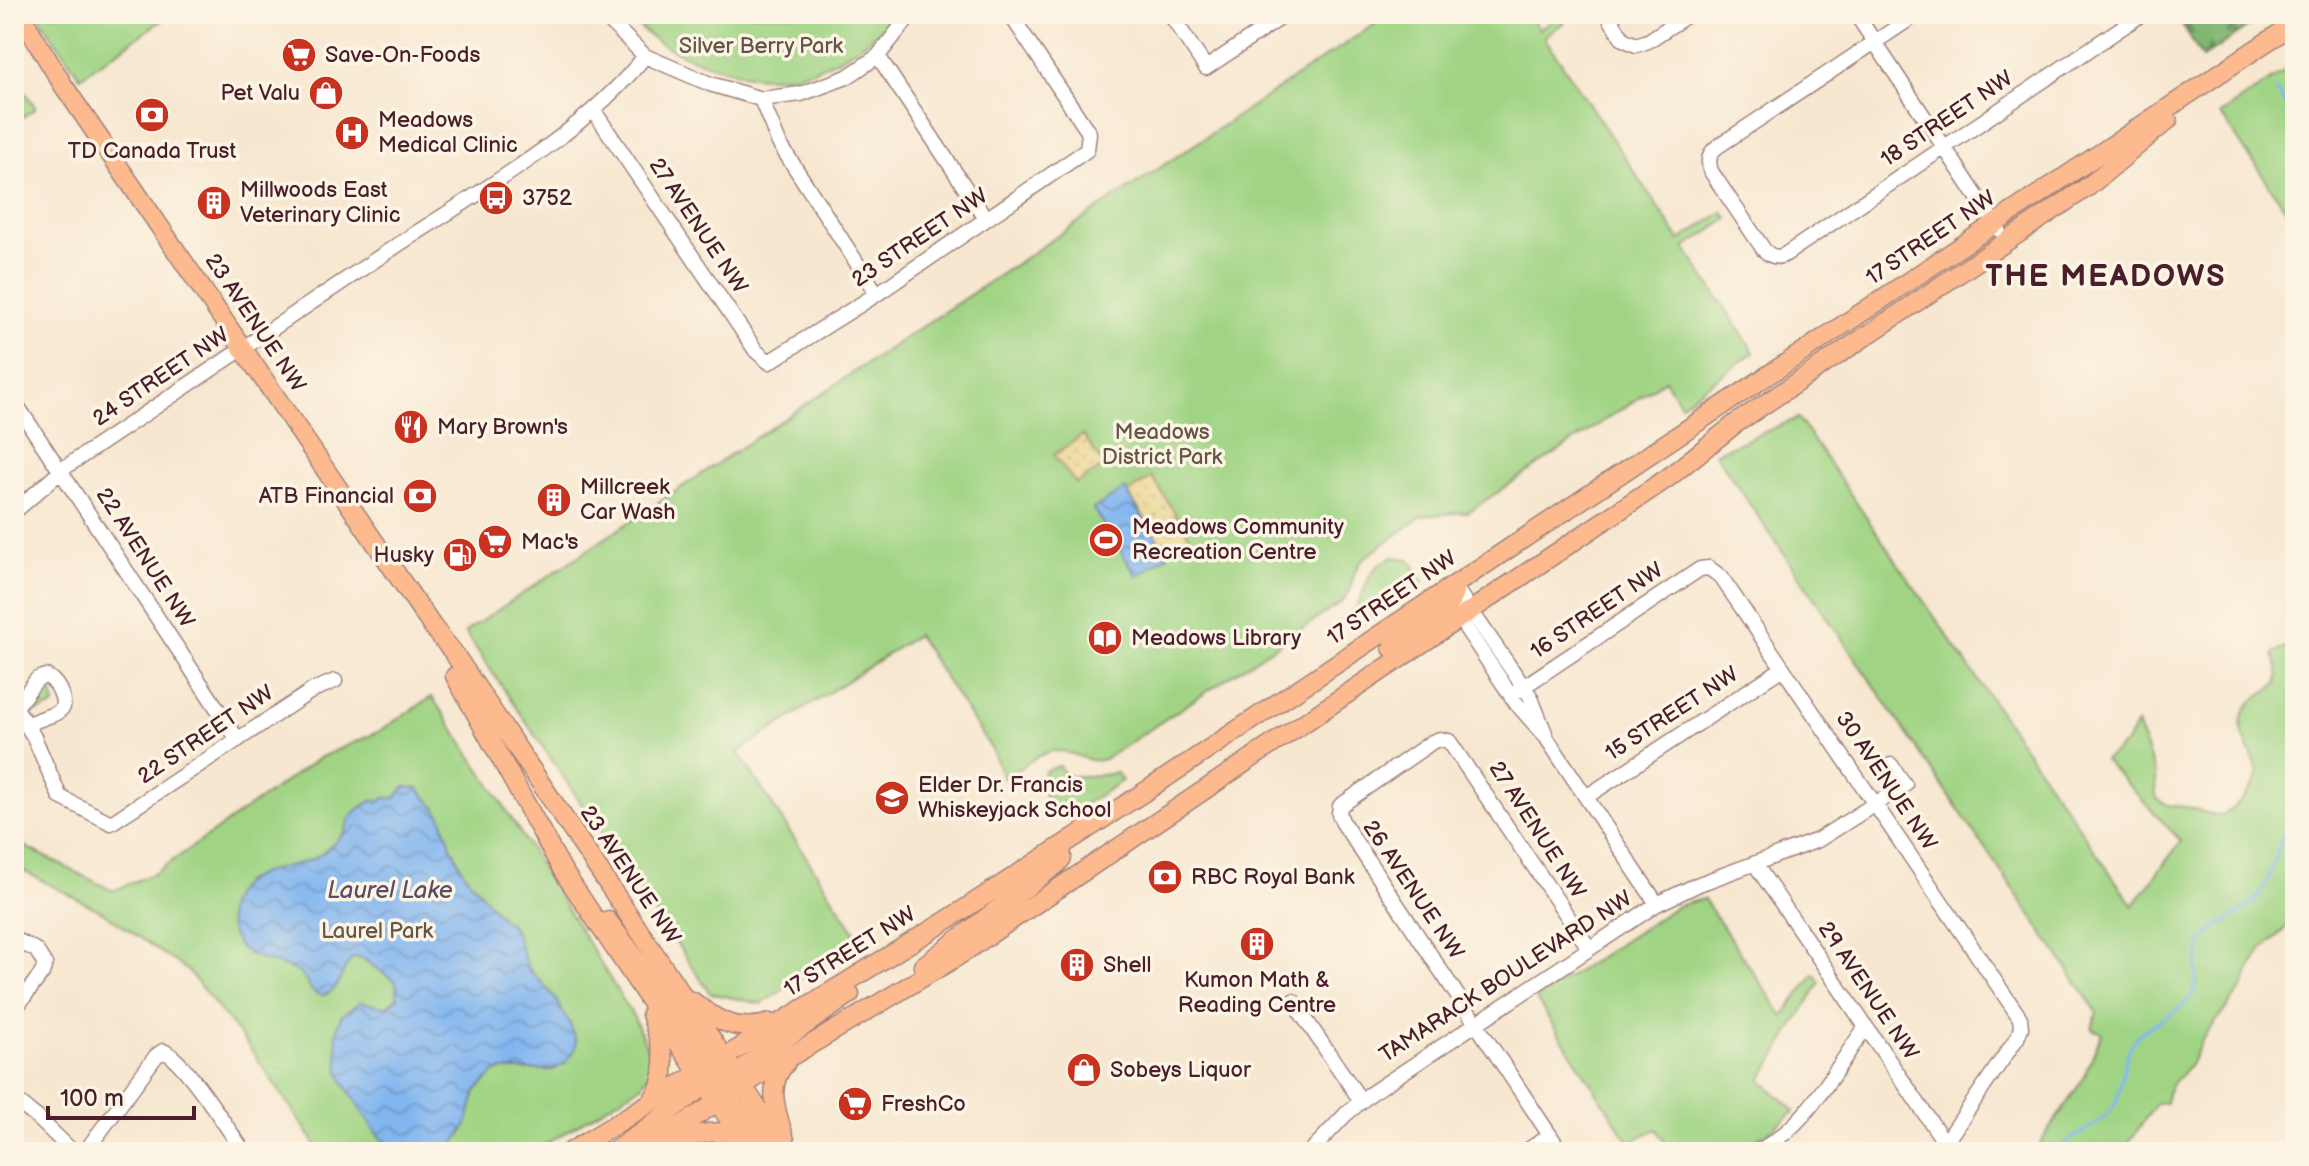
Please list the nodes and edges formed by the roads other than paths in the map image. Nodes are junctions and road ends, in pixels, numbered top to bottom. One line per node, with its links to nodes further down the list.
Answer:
1 (20, 14): 15 (main road, 23 AVENUE NW)
2 (602, 14): 16 (street)
3 (911, 14): 17 (street)
4 (1010, 14): 22 (street, 23 STREET NW)
5 (1170, 14): 6 (street)
6 (1286, 14)
7 (1607, 14): 8 (street)
8 (1689, 14)
9 (1856, 14): 14 (street)
10 (1917, 14): 14 (street)
11 (2142, 14): 21 (street, 18 STREET NW)
12 (14, 22): 15 (main road, 23 AVENUE NW)
13 (2295, 23): 18 (main road, 17 STREET NW)
14 (1875, 43): 21 (street); 21 (street, 18 STREET NW)
15 (39, 48): 26 (main road, 23 AVENUE NW)
16 (645, 56): 19 (street); 20 (street, 24 STREET NW)
17 (878, 56): 19 (street); 22 (street)
18 (2190, 93): 23 (main road, 17 STREET NW); 24 (main road, 17 STREET NW)
19 (761, 99): 25 (street)
20 (594, 111): 26 (street, 24 STREET NW); 27 (street, 27 AVENUE NW)
21 (1944, 147): 23 (street)
22 (986, 219): 25 (street, 23 STREET NW)
23 (1995, 224): 24 (street); 32 (main road, 17 STREET NW)
24 (2007, 241): 32 (main road, 17 STREET NW)
25 (877, 294): 27 (street, 23 STREET NW)
26 (243, 348): 29 (street, 24 STREET NW); 33 (main road, 23 AVENUE NW)
27 (769, 362)
28 (14, 401): 29 (street, 22 AVENUE NW)
29 (61, 471): 30 (street, 24 STREET NW); 39 (street, 22 AVENUE NW)
30 (14, 512)
31 (1709, 568): 34 (street, 30 AVENUE NW); 36 (street, 16 STREET NW)
32 (1455, 602): 36 (street); 44 (main road, 17 STREET NW); 53 (main road, 17 STREET NW)
33 (432, 626): 46 (main road, 23 AVENUE NW); 51 (main road, 23 AVENUE NW)
34 (1783, 668): 41 (street, 15 STREET NW); 42 (street, 30 AVENUE NW)
35 (335, 681): 39 (street, 22 STREET NW)
36 (1517, 691): 41 (street)
37 (15, 706): 38 (street); 38 (street)
38 (27, 724): 39 (street, 22 STREET NW)
39 (238, 740)
40 (1891, 765): 42 (street, TAMARACK BOULEVARD NW)
41 (1586, 797): 47 (street)
42 (1876, 805): 45 (street, TAMARACK BOULEVARD NW); 66 (street, 30 AVENUE NW)
43 (1339, 810): 50 (street, 27 AVENUE NW); 57 (street, 26 AVENUE NW)
44 (1061, 846): 48 (main road, 17 STREET NW); 53 (main road)
45 (1746, 861): 47 (street, TAMARACK BOULEVARD NW); 58 (street, 29 AVENUE NW)
46 (563, 871): 52 (main road, 23 AVENUE NW); 60 (main road)
47 (1657, 904): 50 (street, TAMARACK BOULEVARD NW)
48 (927, 933): 56 (main road, 17 STREET NW); 60 (main road)
49 (14, 939): 55 (street)
50 (1589, 948): 57 (street, TAMARACK BOULEVARD NW)
51 (670, 979): 56 (main road); 60 (main road, 23 AVENUE NW)
52 (646, 996): 60 (main road, 23 AVENUE NW); 63 (main road)
53 (891, 998): 59 (main road, 17 STREET NW)
54 (1293, 1001): 62 (street)
55 (14, 1010)
56 (788, 1018): 60 (main road, 17 STREET NW)
57 (1476, 1024): 62 (street, TAMARACK BOULEVARD NW); 64 (street, 26 AVENUE NW)
58 (1866, 1027): 66 (street, 29 AVENUE NW); 80 (street)
59 (794, 1055): 60 (main road, 17 STREET NW); 76 (main road)
60 (721, 1080): 63 (main road, 17 STREET NW); 65 (main road, 23 AVENUE NW); 71 (main road); 72 (main road, 17 STREET NW); 75 (main road); 76 (main road, 23 AVENUE NW)
61 (14, 1099): 67 (street)
62 (1361, 1101): 77 (street, TAMARACK BOULEVARD NW)
63 (651, 1102): 70 (main road, 17 STREET NW)
64 (1550, 1135): 78 (street); 79 (street, 26 AVENUE NW)
65 (740, 1136): 73 (main road); 74 (main road, 23 AVENUE NW)
66 (1942, 1148)
67 (73, 1152)
68 (85, 1152): 69 (street)
69 (244, 1152)
70 (570, 1152)
71 (613, 1152)
72 (640, 1152)
73 (651, 1152)
74 (751, 1152)
75 (769, 1152)
76 (788, 1152)
77 (1310, 1152)
78 (1525, 1152)
79 (1561, 1152)
80 (1756, 1152)

